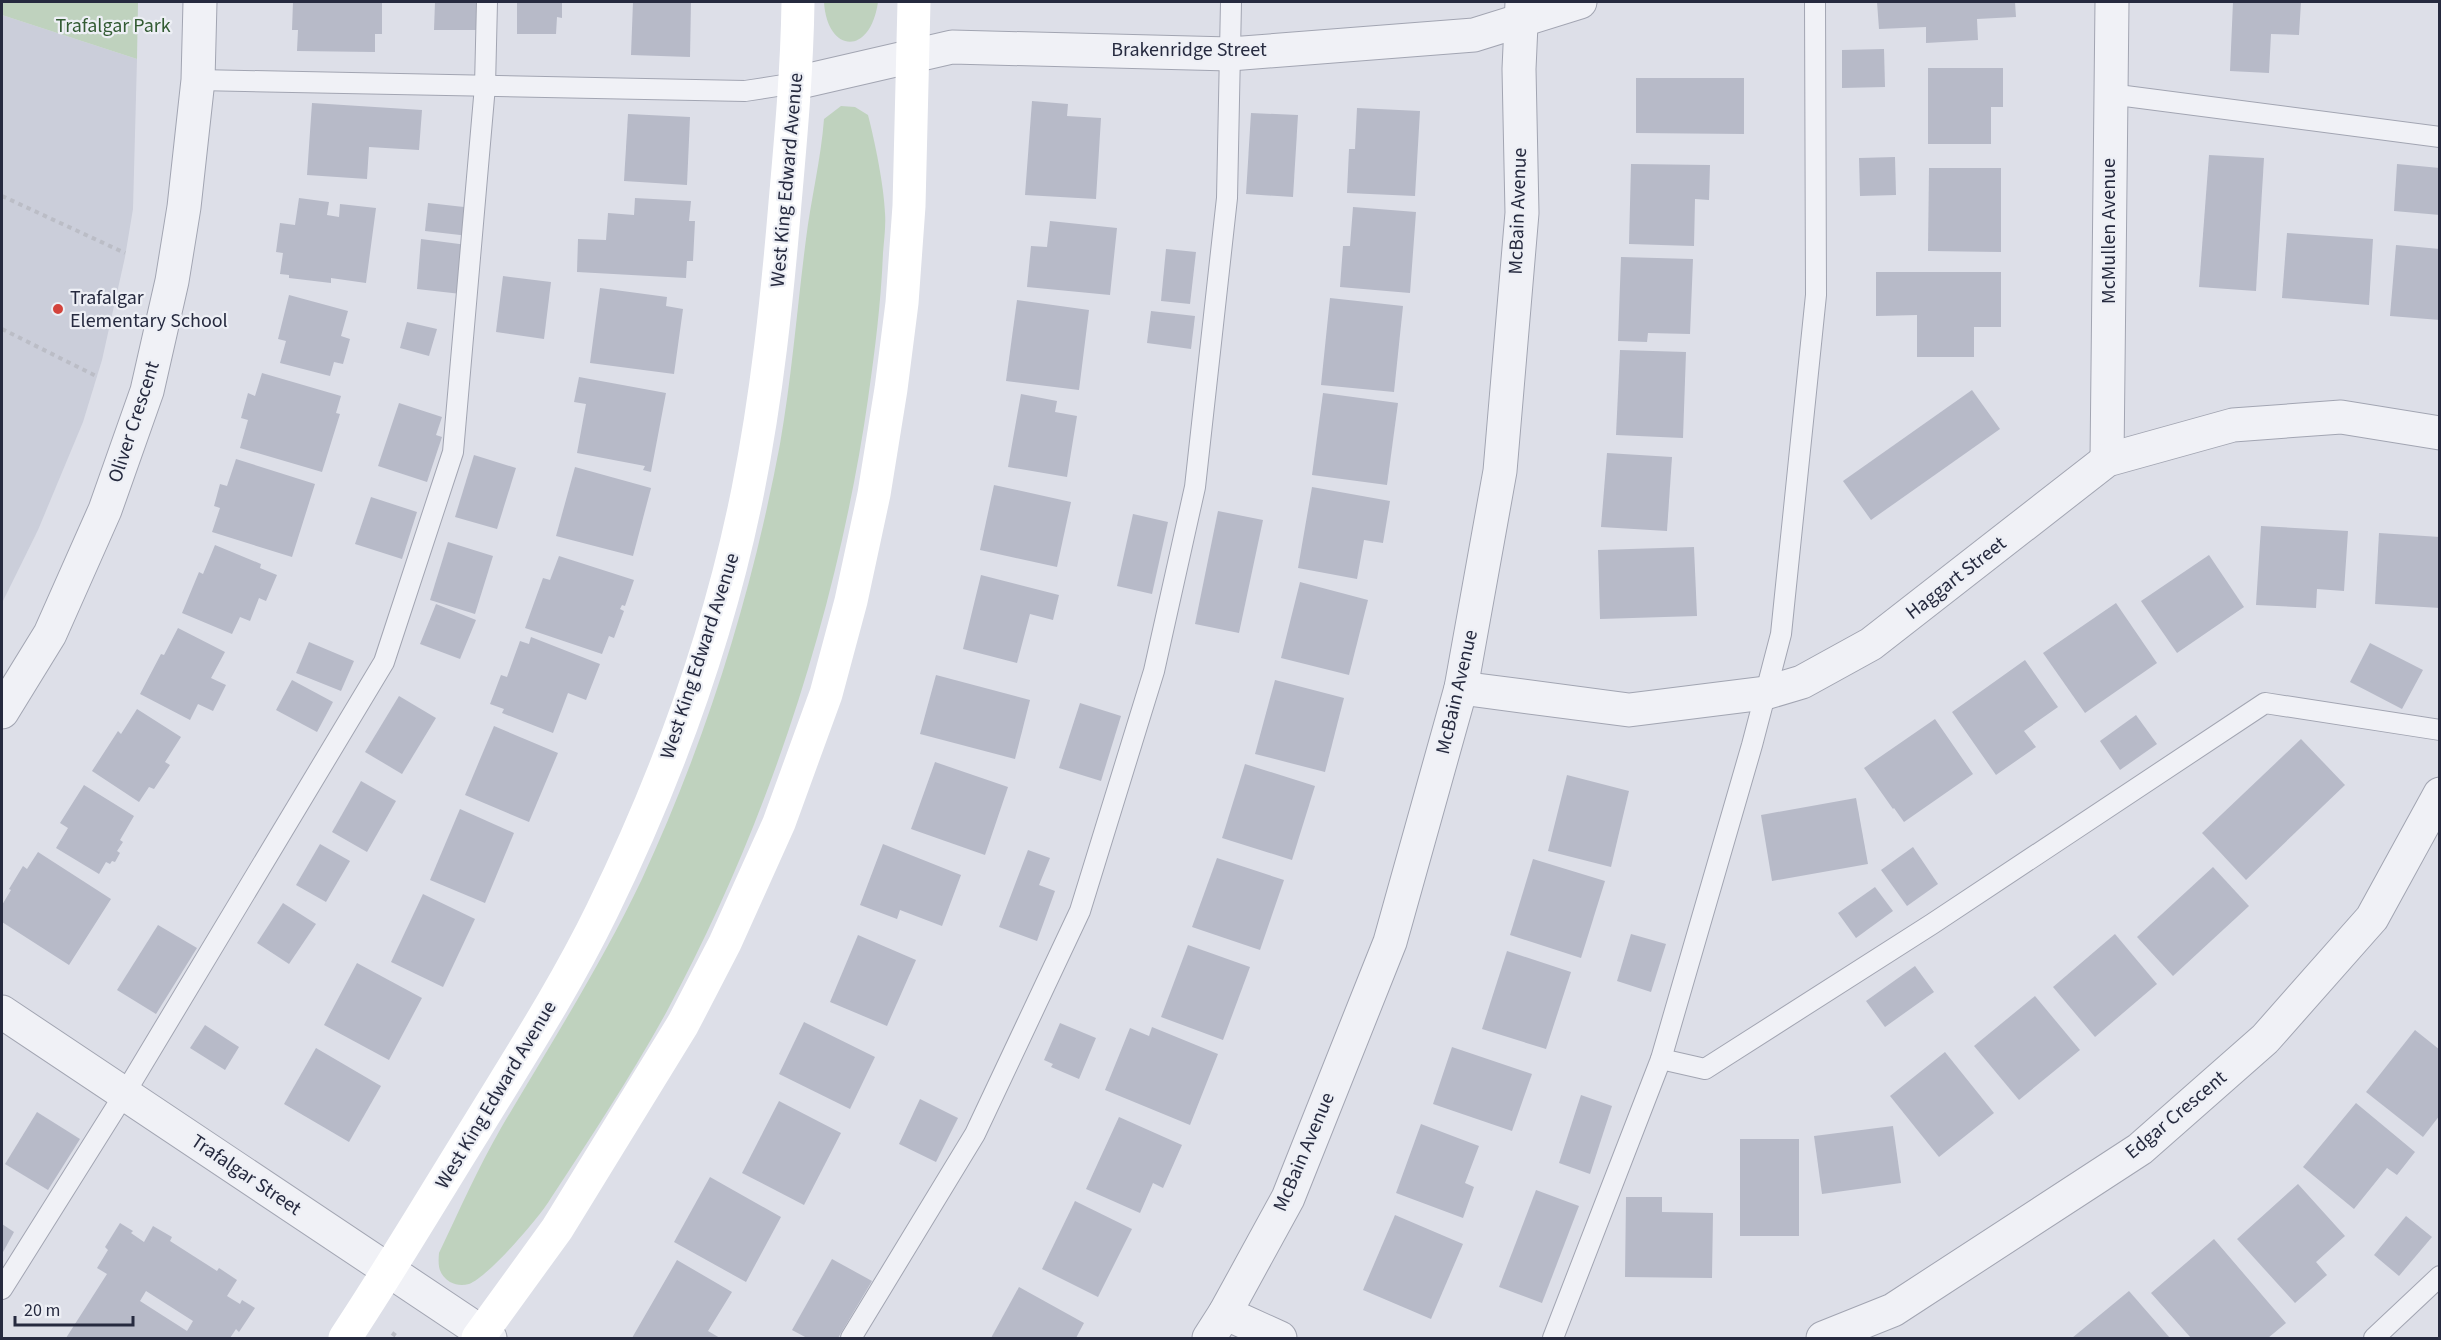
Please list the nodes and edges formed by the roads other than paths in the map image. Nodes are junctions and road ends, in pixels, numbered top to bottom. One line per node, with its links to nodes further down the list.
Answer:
1 (200, 2): 12 (street, Oliver Crescent)
2 (487, 2): 14 (lane)
3 (798, 2): 13 (main road, West King Edward Avenue)
4 (914, 2): 11 (main road)
5 (1231, 2): 10 (lane)
6 (1580, 2): 9 (street, Brakenridge Street)
7 (1815, 2): 20 (lane)
8 (2112, 2): 15 (street, McMullen Avenue)
9 (1521, 11): 10 (street, Brakenridge Street); 19 (street, McBain Avenue)
10 (1230, 54): 11 (street, Brakenridge Street); 33 (lane)
11 (912, 57): 13 (street, Brakenridge Street); 31 (main road)
12 (198, 80): 14 (lane); 21 (street, Oliver Crescent)
13 (796, 83): 14 (lane); 27 (main road, West King Edward Avenue)
14 (485, 86): 26 (lane)
15 (2110, 94): 16 (lane); 18 (street, McMullen Avenue)
16 (2439, 137)
17 (2439, 433): 18 (street, Haggart Street)
18 (2107, 460): 20 (street, Haggart Street)
19 (1461, 688): 20 (street, Haggart Street); 30 (street, McBain Avenue)
20 (1765, 693): 25 (lane)
21 (2, 712)
22 (2439, 729): 25 (lane)
23 (2439, 794): 36 (street, Edgar Crescent)
24 (2, 1012): 26 (street, Trafalgar Street)
25 (1661, 1059): 35 (lane)
26 (125, 1093): 27 (street, Trafalgar Street); 29 (lane)
27 (389, 1271): 31 (street, Trafalgar Street); 32 (main road, West King Edward Avenue)
28 (2439, 1276): 37 (lane)
29 (2, 1289)
30 (1217, 1326): 34 (street)
31 (483, 1336)
32 (345, 1338)
33 (851, 1338)
34 (1280, 1338)
35 (1553, 1338)
36 (1823, 1338)
37 (2374, 1338)

